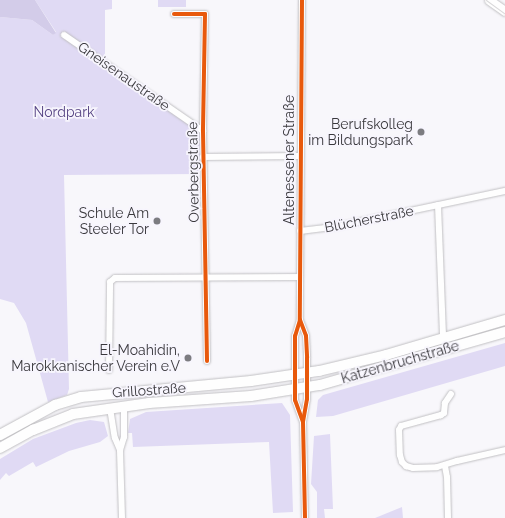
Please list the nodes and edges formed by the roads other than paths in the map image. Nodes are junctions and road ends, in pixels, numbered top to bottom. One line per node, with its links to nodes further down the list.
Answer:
1 (302, 0): 7 (street, Altenessener Straße)
2 (489, 0): 3 (main road)
3 (505, 11)
4 (174, 14): 6 (street, Overbergstraße)
5 (64, 35): 6 (street, Gneisenaustraße)
6 (203, 131): 8 (street, Overbergstraße)
7 (300, 156): 8 (street); 11 (street, Altenessener Straße)
8 (203, 157): 12 (street, Overbergstraße)
9 (505, 191): 10 (street, Blücherstraße)
10 (438, 205): 11 (street, Blücherstraße); 17 (street)
11 (300, 231): 13 (street, Altenessener Straße)
12 (206, 277): 13 (street); 18 (street, Overbergstraße); 19 (street)
13 (300, 277): 14 (street, Altenessener Straße)
14 (300, 320): 20 (street, Altenessener Straße); 21 (street, Altenessener Straße)
15 (505, 320): 17 (main road, Katzenbruchstraße)
16 (505, 332): 22 (main road, Katzenbruchstraße)
17 (443, 338): 20 (main road, Katzenbruchstraße)
18 (207, 361)
19 (109, 370)
20 (307, 373): 21 (main road, Grillostraße); 22 (street, Altenessener Straße)
21 (295, 375): 23 (street, Altenessener Straße); 28 (main road, Grillostraße)
22 (307, 388): 23 (main road, Katzenbruchstraße); 27 (street, Altenessener Straße)
23 (295, 390): 25 (main road, Grillostraße); 27 (street, Altenessener Straße)
24 (451, 394): 32 (street)
25 (124, 406): 26 (main road, Grillostraße); 30 (street)
26 (110, 408): 29 (main road, Grillostraße); 30 (street)
27 (303, 422): 34 (street, Altenessener Straße)
28 (0, 435)
29 (0, 448)
30 (120, 450): 33 (street)
31 (505, 450): 32 (street)
32 (445, 466): 35 (street)
33 (122, 518)
34 (305, 518)
35 (448, 518)

